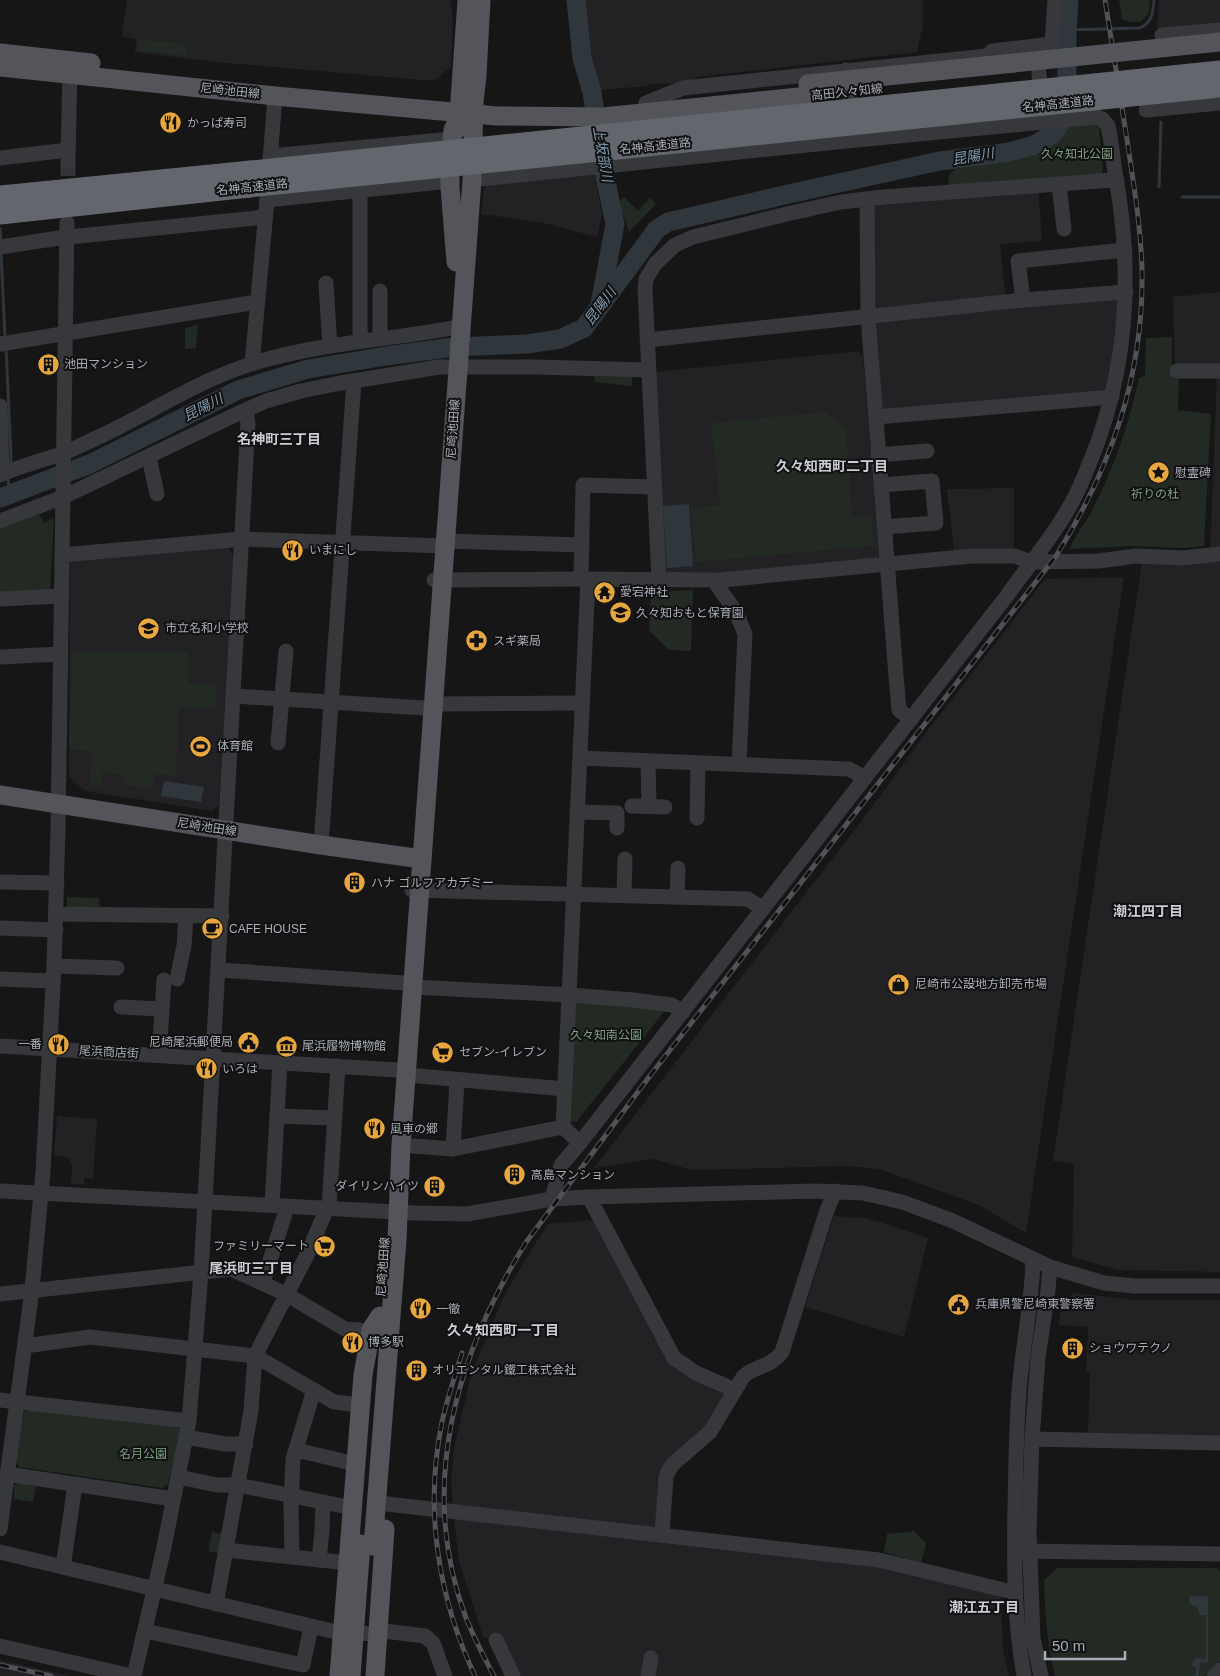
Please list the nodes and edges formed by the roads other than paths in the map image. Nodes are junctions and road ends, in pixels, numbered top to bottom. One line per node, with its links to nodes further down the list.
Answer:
1 (468, 0): 19 (main road, 尼崎池田線)
2 (481, 0): 19 (main road, 尼崎池田線)
3 (1055, 0): 7 (street)
4 (1220, 30): 5 (street)
5 (1162, 35)
6 (1220, 42): 15 (main road, 高田久々知線, bridge)
7 (1036, 46): 12 (street); 22 (street)
8 (0, 53): 11 (main road, 尼崎池田線)
9 (1220, 54): 15 (main road, 高田久々知線)
10 (0, 67): 11 (main road, 尼崎池田線)
11 (70, 67): 16 (main road, 尼崎池田線); 19 (main road, 尼崎池田線); 26 (street)
12 (846, 70): 17 (street); 24 (street)
13 (1220, 71): 28 (highway, 名神高速道路, bridge)
14 (1220, 87): 28 (highway, 名神高速道路, bridge)
15 (808, 90): 17 (main road, 高田久々知線); 21 (main road, 高田久々知線)
16 (275, 96): 19 (main road, 尼崎池田線); 25 (street)
17 (646, 103): 21 (main road, 高田久々知線)
18 (1220, 103): 20 (street)
19 (467, 107): 21 (main road, 高田久々知線); 23 (main road, 尼崎池田線); 29 (main road, 尼崎池田線); 45 (main road, 尼崎池田線)
20 (1146, 110)
21 (601, 113): 27 (street)
22 (1048, 122): 24 (street); 31 (street)
23 (452, 139): 25 (street); 30 (main road, 尼崎池田線)
24 (857, 140): 27 (street)
25 (270, 156): 36 (street)
26 (0, 158)
27 (625, 164): 29 (street)
28 (250, 179): 34 (highway, 名神高速道路); 37 (highway, 名神高速道路)
29 (472, 180): 52 (main road, 尼崎池田線)
30 (450, 181): 33 (street); 45 (main road, 尼崎池田線)
31 (1117, 181): 32 (street); 44 (street)
32 (1060, 184): 35 (street); 41 (street)
33 (360, 189): 36 (street); 56 (street)
34 (0, 196)
35 (867, 199): 51 (street); 55 (street)
36 (267, 200): 39 (street)
37 (29, 211): 38 (highway, 名神高速道路); 40 (highway)
38 (0, 214)
39 (265, 217): 42 (street); 50 (street)
40 (0, 218)
41 (1064, 229)
42 (67, 230): 43 (street); 53 (street)
43 (2, 246)
44 (1125, 250): 48 (street); 49 (street)
45 (456, 262): 52 (main road, 尼崎池田線)
46 (326, 283): 58 (street)
47 (380, 292): 54 (street)
48 (1126, 292): 49 (street); 65 (street)
49 (1023, 300): 51 (street)
50 (258, 302): 53 (street); 59 (street)
51 (868, 317): 55 (street); 68 (street)
52 (456, 330): 54 (street); 60 (main road, 尼崎池田線)
53 (66, 333): 57 (street); 70 (street)
54 (380, 338): 56 (street)
55 (647, 340): 61 (street)
56 (364, 341): 58 (street)
57 (3, 344)
58 (330, 346): 59 (street)
59 (252, 364): 70 (street)
60 (454, 364): 61 (street); 64 (street); 82 (main road, 尼崎池田線)
61 (648, 370): 75 (street)
62 (1220, 370): 63 (street)
63 (1177, 371)
64 (354, 381): 67 (street); 81 (street)
65 (1112, 396): 68 (street); 86 (street)
66 (0, 406): 73 (street)
67 (239, 413): 72 (street); 80 (street)
68 (876, 417): 71 (street)
69 (927, 451): 71 (street)
70 (64, 455): 73 (street); 76 (street)
71 (878, 455): 74 (street)
72 (149, 457): 76 (street); 77 (street)
73 (5, 473)
74 (880, 485): 79 (street); 79 (street)
75 (654, 487): 83 (street); 90 (street)
76 (63, 492): 78 (street); 85 (street)
77 (157, 494)
78 (0, 521)
79 (884, 527): 87 (street)
80 (242, 539): 81 (street); 85 (street); 97 (street)
81 (342, 542): 82 (street); 99 (street)
82 (442, 544): 83 (street); 89 (main road, 尼崎池田線)
83 (582, 545): 88 (street)
84 (1220, 554): 86 (street)
85 (62, 555): 92 (street)
86 (1032, 562): 87 (street); 102 (street)
87 (887, 564): 91 (street); 102 (street)
88 (584, 579): 89 (street); 90 (street); 100 (street)
89 (438, 580): 101 (main road, 尼崎池田線)
90 (659, 580): 91 (street)
91 (714, 581): 107 (street)
92 (62, 596): 93 (street); 95 (street)
93 (0, 599)
94 (286, 651): 98 (street)
95 (60, 654): 96 (street); 110 (street)
96 (0, 657)
97 (234, 696): 98 (street); 117 (street)
98 (281, 699): 99 (street); 103 (street)
99 (331, 703): 101 (street); 118 (street)
100 (582, 703): 101 (street); 104 (street)
101 (429, 706): 119 (main road, 尼崎池田線)
102 (911, 719): 108 (street)
103 (278, 743)
104 (580, 758): 105 (street); 114 (street)
105 (648, 762): 106 (street); 112 (street)
106 (698, 763): 107 (street); 115 (street)
107 (740, 764): 108 (street)
108 (865, 778): 128 (street)
109 (0, 795): 110 (main road, 尼崎池田線)
110 (58, 804): 117 (main road, 尼崎池田線); 123 (street)
111 (632, 806): 112 (street)
112 (649, 806): 113 (street)
113 (665, 807)
114 (577, 812): 116 (street); 125 (street)
115 (697, 818)
116 (617, 828)
117 (226, 830): 118 (main road, 尼崎池田線); 131 (street)
118 (321, 845): 119 (main road, 尼崎池田線)
119 (418, 858): 124 (main road, 尼崎池田線)
120 (625, 859): 126 (street)
121 (678, 868): 127 (street)
122 (0, 882): 123 (street)
123 (57, 883): 129 (street)
124 (416, 890): 125 (street); 139 (main road, 尼崎池田線)
125 (573, 895): 126 (street); 140 (street)
126 (624, 895): 127 (street)
127 (677, 897): 128 (street)
128 (763, 909): 143 (street)
129 (56, 914): 130 (street); 133 (street)
130 (186, 916): 131 (street); 142 (street)
131 (222, 916): 136 (street)
132 (0, 928): 133 (street)
133 (56, 930): 134 (street)
134 (54, 966): 135 (street); 138 (street)
135 (117, 968)
136 (218, 970): 139 (street); 147 (street)
137 (0, 979): 138 (street)
138 (53, 982): 145 (street)
139 (408, 985): 140 (street); 150 (main road, 尼崎池田線)
140 (570, 995): 143 (street); 152 (street)
141 (121, 1007): 142 (street)
142 (161, 1009): 146 (street)
143 (683, 1012): 156 (street)
144 (0, 1046): 145 (street, 尾浜商店街)
145 (49, 1049): 146 (street, 尾浜商店街); 161 (street)
146 (159, 1055): 147 (street, 尾浜商店街)
147 (213, 1059): 148 (street, 尾浜商店街); 164 (street)
148 (280, 1063): 149 (street, 尾浜商店街); 153 (street)
149 (338, 1066): 150 (street, 尾浜商店街); 154 (street)
150 (402, 1072): 151 (street, 尾浜商店街); 157 (main road, 尼崎池田線); 167 (main road, 尼崎池田線)
151 (458, 1080): 152 (street, 尾浜商店街); 158 (street)
152 (565, 1089): 155 (street)
153 (277, 1116): 154 (street); 165 (street)
154 (334, 1118): 166 (street)
155 (564, 1127): 156 (street); 158 (street)
156 (580, 1143): 163 (street)
157 (401, 1145): 158 (street); 167 (main road, 尼崎池田線)
158 (453, 1149)
159 (0, 1191): 161 (street)
160 (835, 1191): 162 (street); 168 (street); 182 (street)
161 (41, 1192): 164 (street); 173 (street)
162 (589, 1197): 163 (street); 182 (street)
163 (552, 1199): 167 (street)
164 (205, 1201): 165 (street); 170 (street)
165 (279, 1205): 166 (street); 171 (street)
166 (328, 1208): 167 (street); 175 (street)
167 (393, 1211): 176 (main road, 尼崎池田線)
168 (1033, 1260): 169 (street); 206 (street)
169 (1050, 1267): 172 (street); 188 (street)
170 (201, 1272): 171 (street); 173 (street); 179 (street)
171 (263, 1282): 175 (street)
172 (1220, 1286)
173 (32, 1290): 174 (street); 178 (street)
174 (0, 1294)
175 (286, 1294): 177 (street); 180 (street)
176 (386, 1316): 177 (main road); 200 (main road); 204 (main road, 尼崎池田線)
177 (371, 1334): 185 (main road)
178 (24, 1346): 179 (street); 184 (street)
179 (195, 1350): 180 (street); 186 (street)
180 (256, 1356): 181 (street); 189 (street)
181 (314, 1390): 185 (street); 191 (street)
182 (735, 1390): 203 (street)
183 (0, 1400): 184 (street)
184 (17, 1402): 186 (street); 193 (street)
185 (361, 1405): 192 (main road)
186 (189, 1421): 187 (street)
187 (186, 1437): 189 (street); 194 (street)
188 (1032, 1439): 190 (street); 206 (street)
189 (246, 1444): 196 (street)
190 (1220, 1444)
191 (296, 1450): 192 (street); 197 (street)
192 (356, 1464): 201 (main road)
193 (7, 1474): 195 (street); 202 (street)
194 (179, 1478): 196 (street); 198 (street)
195 (75, 1485): 198 (street); 212 (street)
196 (238, 1485): 197 (street); 205 (street)
197 (292, 1497): 199 (street); 209 (street)
198 (173, 1499): 213 (street)
199 (323, 1502): 201 (street); 210 (street)
200 (387, 1504): 203 (street); 219 (main road)
201 (352, 1508): 211 (main road)
202 (0, 1529)
203 (662, 1534): 214 (street)
204 (367, 1545): 226 (main road, 尼崎池田線, bridge); 227 (main road, 尼崎池田線)
205 (226, 1550): 209 (street); 215 (street)
206 (1022, 1551): 208 (street); 214 (street); 233 (street)
207 (0, 1552): 212 (street)
208 (1220, 1554)
209 (292, 1557): 210 (street)
210 (319, 1560): 211 (street)
211 (348, 1563): 218 (main road)
212 (63, 1567): 213 (street)
213 (155, 1589): 215 (street); 217 (street)
214 (1016, 1591): 232 (street)
215 (216, 1604): 216 (street)
216 (311, 1627): 217 (street); 218 (street)
217 (145, 1631): 224 (street)
218 (342, 1631): 219 (street); 225 (main road)
219 (378, 1634): 228 (main road); 229 (street)
220 (496, 1640): 230 (street)
221 (0, 1646): 224 (street)
222 (651, 1658): 231 (street)
223 (1220, 1670): 234 (street)
224 (133, 1676)
225 (339, 1676)
226 (351, 1676)
227 (363, 1676)
228 (375, 1676)
229 (445, 1676)
230 (513, 1676)
231 (648, 1676)
232 (1024, 1676)
233 (1041, 1676)
234 (1214, 1676)

